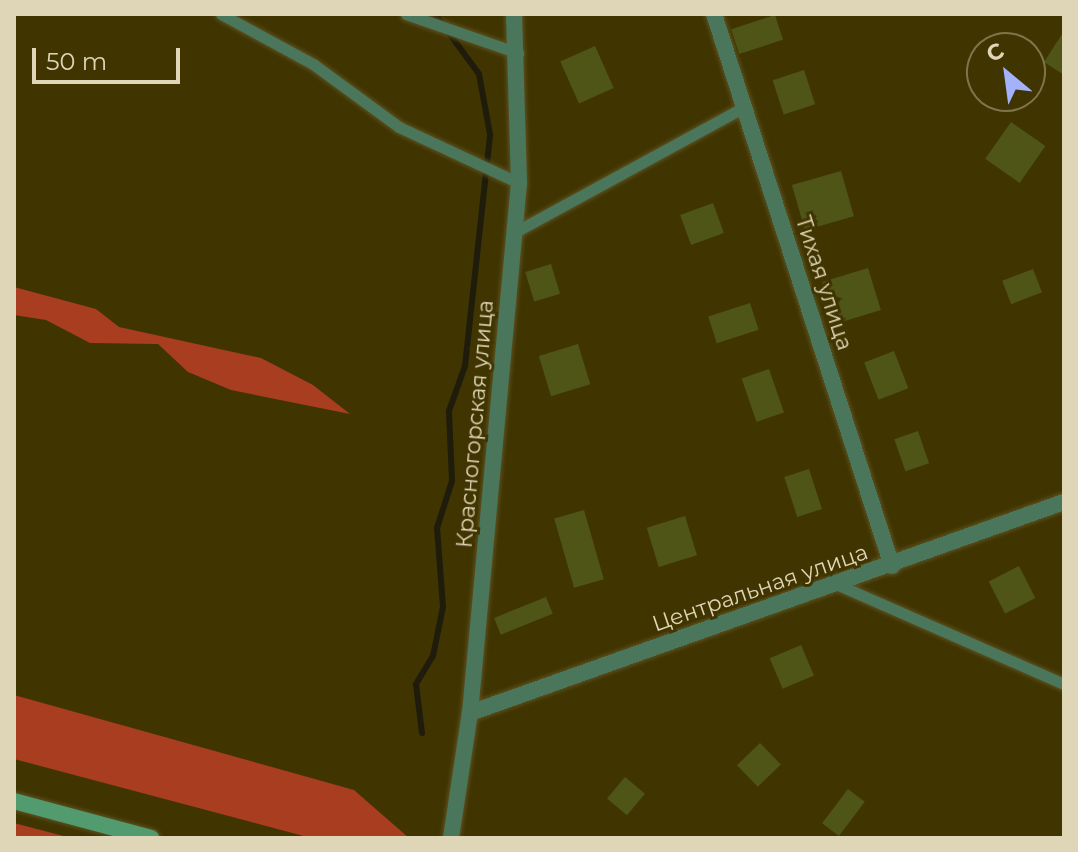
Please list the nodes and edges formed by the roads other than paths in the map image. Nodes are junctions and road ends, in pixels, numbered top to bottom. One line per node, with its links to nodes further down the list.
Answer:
1 (221, 14): 7 (lane)
2 (406, 14): 5 (lane)
3 (514, 14): 5 (street, Красногорская улица)
4 (714, 14): 6 (street, Тихая улица)
5 (518, 53): 7 (street, Красногорская улица)
6 (744, 107): 8 (lane); 10 (street, Тихая улица)
7 (519, 183): 8 (street, Красногорская улица)
8 (515, 232): 13 (street, Красногорская улица)
9 (1064, 502): 10 (street, Центральная улица)
10 (892, 566): 11 (street, Центральная улица)
11 (836, 584): 12 (lane); 13 (street, Центральная улица)
12 (1064, 684)
13 (470, 713): 16 (street, Красногорская улица)
14 (14, 801): 15 (main road)
15 (151, 838)
16 (451, 838)

